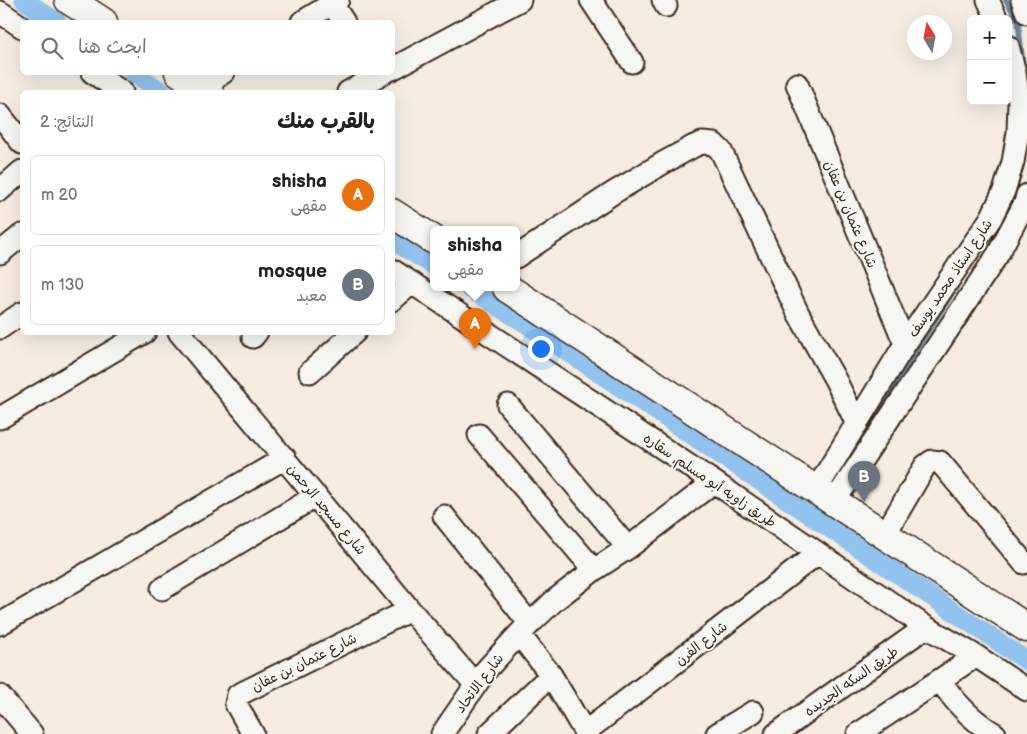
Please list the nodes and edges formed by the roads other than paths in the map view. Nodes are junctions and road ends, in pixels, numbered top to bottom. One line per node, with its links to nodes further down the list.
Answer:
1 (69, 0): 9 (main road)
2 (520, 0): 14 (street)
3 (591, 0): 13 (street)
4 (988, 0): 8 (street)
5 (1022, 0): 7 (street)
6 (335, 2): 10 (street); 11 (street)
7 (1027, 14)
8 (995, 15)
9 (100, 20)
10 (305, 20)
11 (343, 20)
12 (1012, 60): 42 (street, شارع استاذ محمد يوسف)
13 (632, 62)
14 (395, 66)
15 (96, 75): 20 (street)
16 (184, 75): 21 (main road)
17 (221, 75): 21 (street)
18 (379, 75): 22 (street)
19 (797, 84): 42 (street, شارع عثمان بن عفان)
20 (119, 90)
21 (206, 90)
22 (352, 90)
23 (0, 115): 24 (street)
24 (20, 140)
25 (20, 173): 26 (street)
26 (0, 190)
27 (1027, 195): 51 (street, شارع استاذ محمد يوسف)
28 (395, 215): 30 (main road)
29 (20, 237): 31 (street)
30 (430, 237)
31 (0, 253)
32 (520, 254): 46 (street)
33 (395, 272): 34 (street, طريق زاويه أبو مسلم, سقاره)
34 (412, 283): 36 (street); 49 (street, طريق زاويه أبو مسلم, سقاره)
35 (512, 291): 51 (main road)
36 (395, 297)
37 (20, 314): 38 (street)
38 (0, 328)
39 (140, 335): 45 (street)
40 (182, 335): 48 (street, شارع مسجد الرحمن)
41 (352, 335): 43 (street)
42 (906, 344): 46 (street, شارع استاذ محمد يوسف)
43 (310, 372)
44 (508, 405): 54 (street)
45 (0, 418)
46 (857, 424): 51 (street, شارع استاذ محمد يوسف)
47 (480, 435): 57 (street)
48 (284, 458): 50 (street, شارع مسجد الرحمن); 60 (street)
49 (714, 482): 54 (street, شارع الاتحاد); 55 (street, طريق زاويه أبو مسلم, سقاره)
50 (316, 496): 58 (street); 59 (street, شارع مسجد الرحمن)
51 (825, 496): 53 (main road)
52 (444, 516): 63 (street)
53 (884, 536): 56 (street); 62 (main road)
54 (628, 548): 57 (street, شارع الاتحاد)
55 (818, 553): 61 (street, طريق زاويه أبو مسلم, سقاره); 72 (street, شارع الفرن)
56 (1024, 563)
57 (594, 570): 63 (street, شارع الاتحاد)
58 (162, 589)
59 (410, 610): 67 (street, شارع مسجد الرحمن); 74 (street, شارع عثمان بن عفان)
60 (0, 624)
61 (926, 627): 64 (street, طريق زاويه أبو مسلم, سقاره); 78 (street, طريق السكه الجديده)
62 (1027, 628)
63 (525, 629): 65 (street); 67 (street, شارع الاتحاد)
64 (976, 656): 66 (street); 68 (street, طريق زاويه أبو مسلم, سقاره)
65 (551, 675): 72 (street); 76 (street)
66 (940, 680): 71 (street); 79 (street)
67 (475, 684): 75 (street, شارع الاتحاد)
68 (1027, 690)
69 (0, 696): 73 (street)
70 (753, 712): 77 (street)
71 (986, 732)
72 (585, 733)
73 (32, 734)
74 (253, 734)
75 (442, 734)
76 (489, 734)
77 (717, 734)
78 (776, 734)
79 (858, 734)

